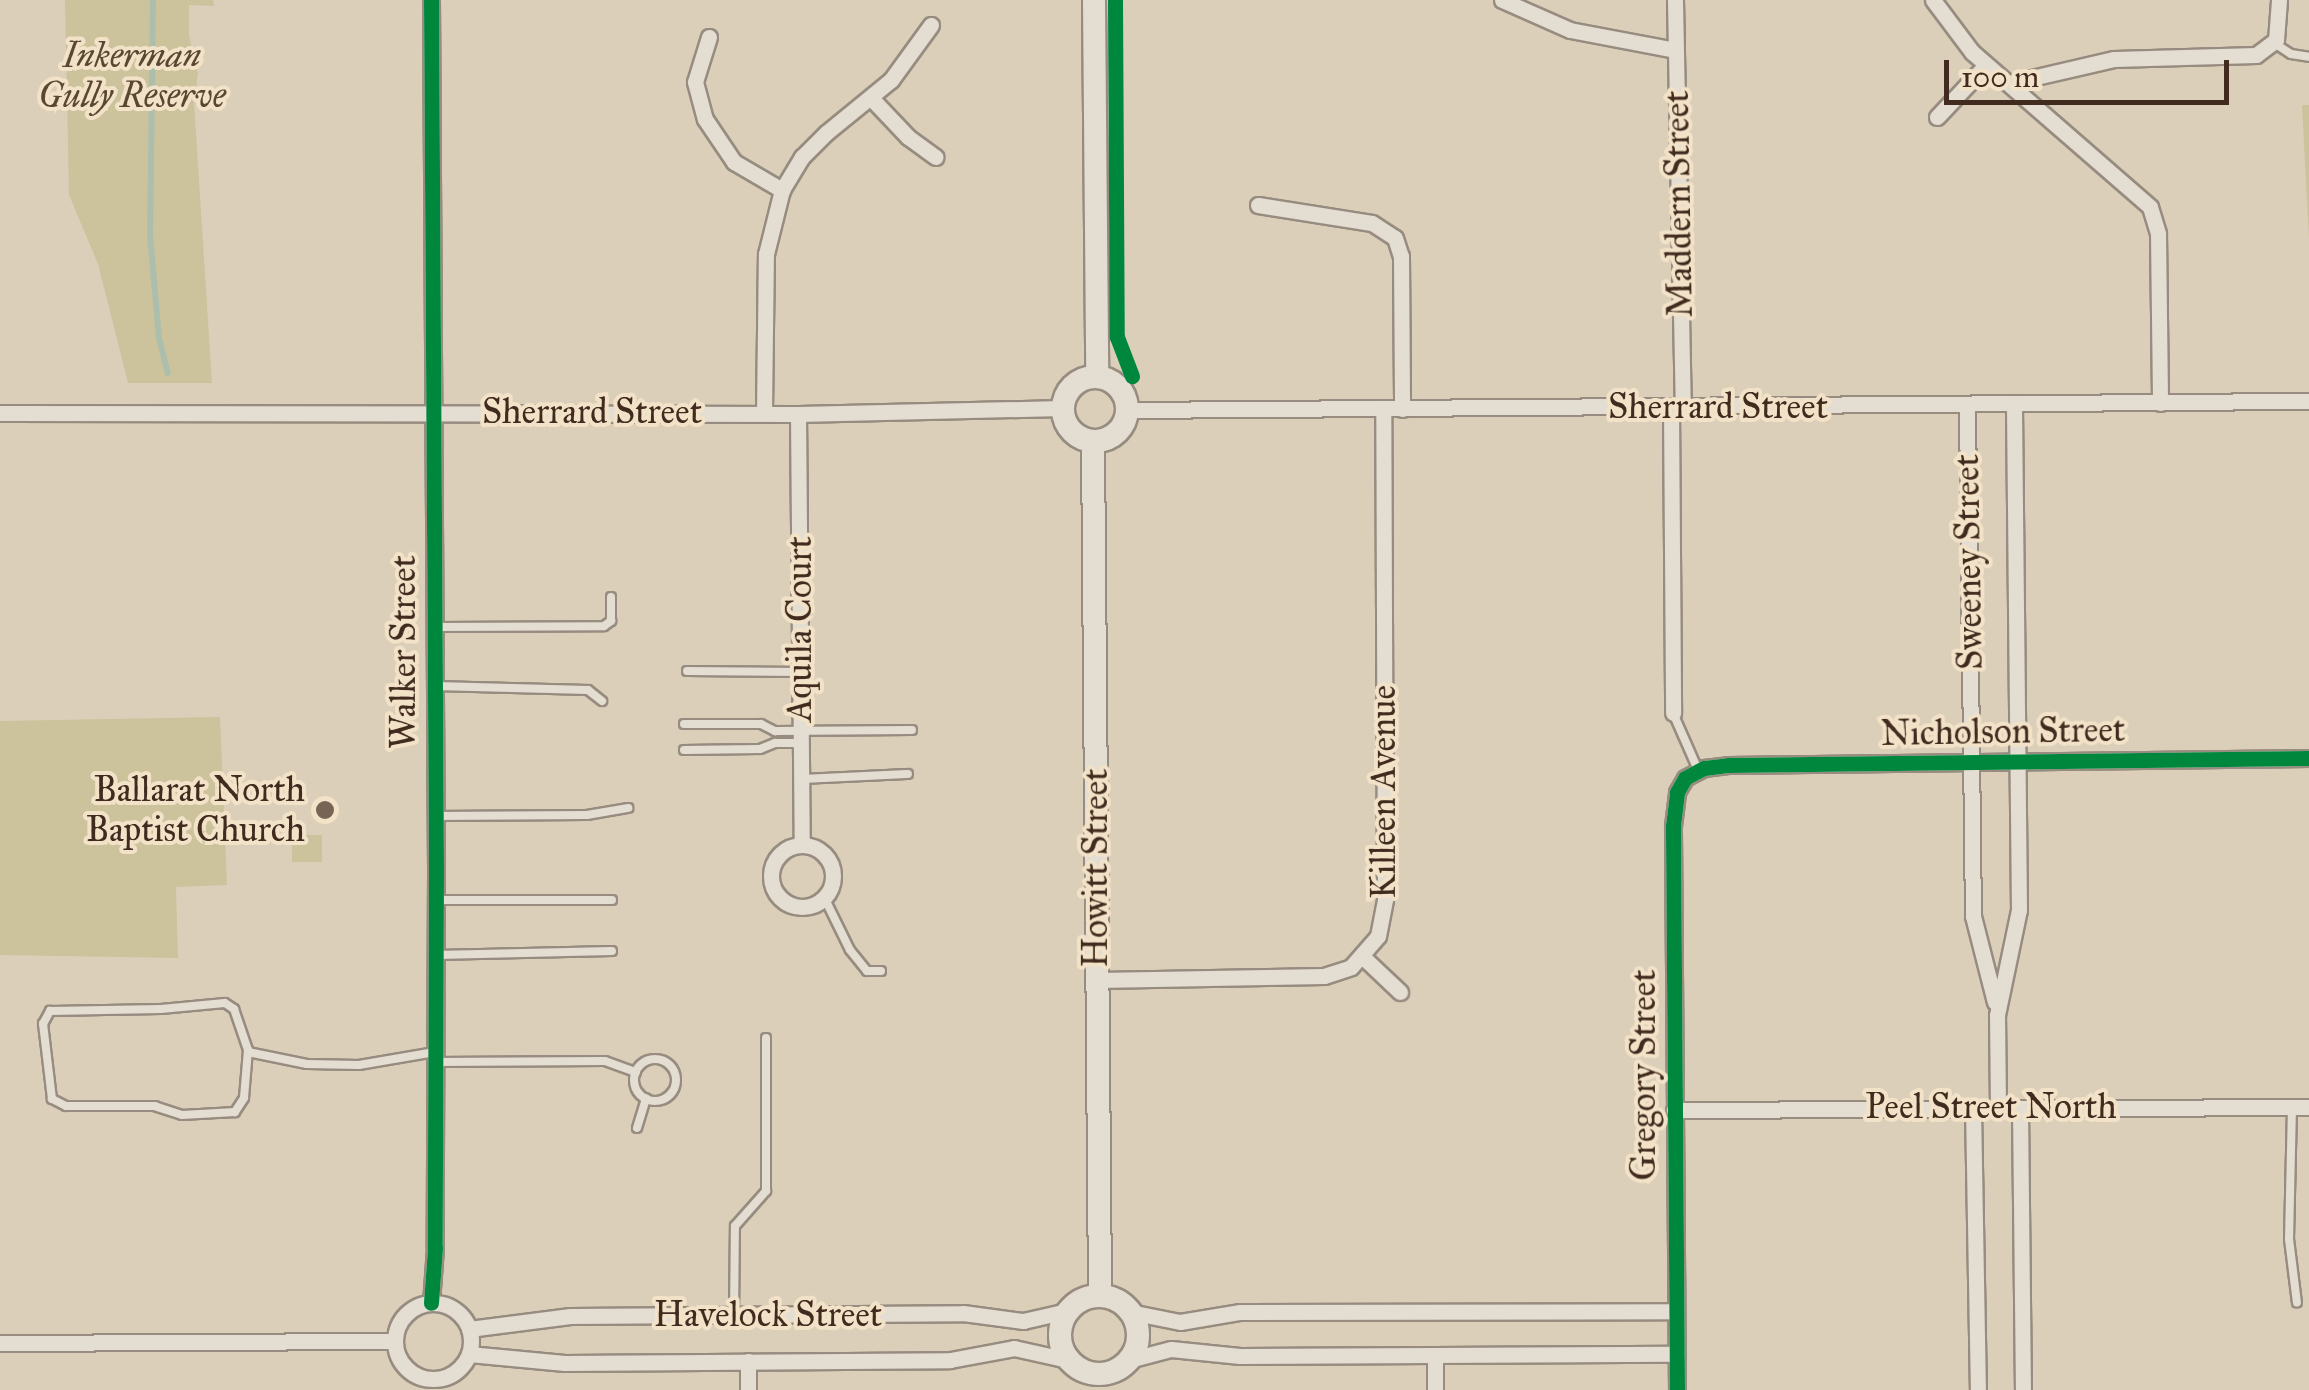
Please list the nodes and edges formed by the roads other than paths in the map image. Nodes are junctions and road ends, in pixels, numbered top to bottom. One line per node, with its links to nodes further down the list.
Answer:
1 (431, 0): 29 (street, Walker Street)
2 (1094, 0): 19 (street)
3 (1502, 0): 10 (street)
4 (1675, 0): 10 (street, Maddern Street)
5 (1934, 0): 12 (street)
6 (2279, 0): 9 (street)
7 (930, 26): 14 (street)
8 (709, 37): 17 (street)
9 (2274, 43): 11 (lane); 13 (street)
10 (1676, 50): 24 (street, Maddern Street)
11 (2309, 58)
12 (1986, 65): 13 (street); 15 (street)
13 (2010, 84): 21 (street)
14 (872, 100): 16 (street); 17 (street)
15 (1936, 117)
16 (936, 157)
17 (782, 190): 30 (street)
18 (1258, 205): 26 (street)
19 (1096, 378): 25 (street); 27 (street)
20 (2309, 401): 21 (street, Sherrard Street)
21 (2160, 402): 23 (street, Sherrard Street)
22 (1967, 406): 23 (street, Sherrard Street); 24 (street, Sherrard Street); 47 (street, Sweeney Street)
23 (2014, 406): 46 (street, Sweeney Street)
24 (1677, 407): 26 (street, Sherrard Street); 40 (street)
25 (1064, 408): 32 (street, Sherrard Street); 33 (street)
26 (1402, 409): 28 (street, Sherrard Street)
27 (1127, 410): 28 (street, Sherrard Street); 33 (street)
28 (1383, 410): 59 (street, Killeen Avenue)
29 (433, 412): 30 (street, Sherrard Street); 31 (street, Sherrard Street); 35 (street, Walker Street)
30 (764, 412): 32 (street, Sherrard Street)
31 (0, 413)
32 (798, 414): 37 (street, Aquila Court)
33 (1092, 441): 61 (street, Howitt Street)
34 (611, 597): 35 (lane)
35 (434, 627): 38 (street, Walker Street)
36 (688, 671): 37 (lane)
37 (800, 672): 43 (street, Aquila Court)
38 (434, 686): 39 (lane); 52 (street, Walker Street)
39 (602, 700)
40 (1673, 713): 48 (lane)
41 (684, 724): 43 (lane)
42 (912, 730): 43 (lane)
43 (800, 737): 44 (lane); 50 (street, Aquila Court)
44 (684, 750)
45 (2309, 758): 46 (street, Nicholson Street)
46 (2016, 762): 47 (street, Nicholson Street); 63 (street, Sweeney Street)
47 (1971, 763): 48 (street, Nicholson Street); 63 (street, Sweeney Street)
48 (1698, 770): 73 (street, Gregory Street)
49 (908, 774): 50 (lane)
50 (801, 779): 53 (street, Aquila Court)
51 (628, 808): 52 (lane)
52 (435, 816): 55 (street, Walker Street)
53 (802, 845): 54 (street); 54 (street)
54 (824, 897): 60 (lane)
55 (436, 900): 56 (lane); 58 (street, Walker Street)
56 (612, 900)
57 (612, 951): 58 (lane)
58 (436, 955): 66 (street, Walker Street)
59 (1363, 957): 61 (street); 62 (street)
60 (880, 972)
61 (1097, 980): 75 (street, Howitt Street)
62 (1400, 992)
63 (1997, 1016): 71 (street, Sweeney Street)
64 (766, 1038): 81 (lane)
65 (248, 1052): 65 (lane); 66 (lane)
66 (436, 1057): 67 (lane); 77 (street, Walker Street)
67 (636, 1072): 68 (lane); 68 (lane)
68 (646, 1098): 74 (lane)
69 (2301, 1106): 72 (street, Peel Street North); 76 (lane)
70 (1973, 1108): 71 (street, Peel Street North); 73 (street, Peel Street North); 96 (street)
71 (1998, 1108): 72 (street, Peel Street North)
72 (2020, 1108): 97 (street)
73 (1674, 1110): 78 (street, Gregory Street)
74 (637, 1128)
75 (1100, 1296): 79 (street); 80 (street)
76 (2297, 1302)
77 (431, 1303): 82 (street); 83 (street)
78 (1676, 1311): 80 (street); 86 (street, Gregory Street)
79 (1067, 1312): 81 (street, Havelock Street); 88 (street)
80 (1130, 1312): 89 (street)
81 (734, 1316): 82 (street, Havelock Street)
82 (469, 1329): 85 (street)
83 (395, 1341): 84 (street); 92 (street)
84 (0, 1343)
85 (469, 1354): 90 (street, Havelock Street); 92 (street)
86 (1676, 1354): 87 (street); 95 (street, Gregory Street)
87 (1435, 1356): 89 (street); 94 (street)
88 (1068, 1360): 90 (street, Havelock Street); 91 (street)
89 (1129, 1360): 91 (street)
90 (748, 1361): 93 (street)
91 (1100, 1382)
92 (433, 1384)
93 (748, 1390)
94 (1435, 1390)
95 (1677, 1390)
96 (1978, 1390)
97 (2023, 1390)

